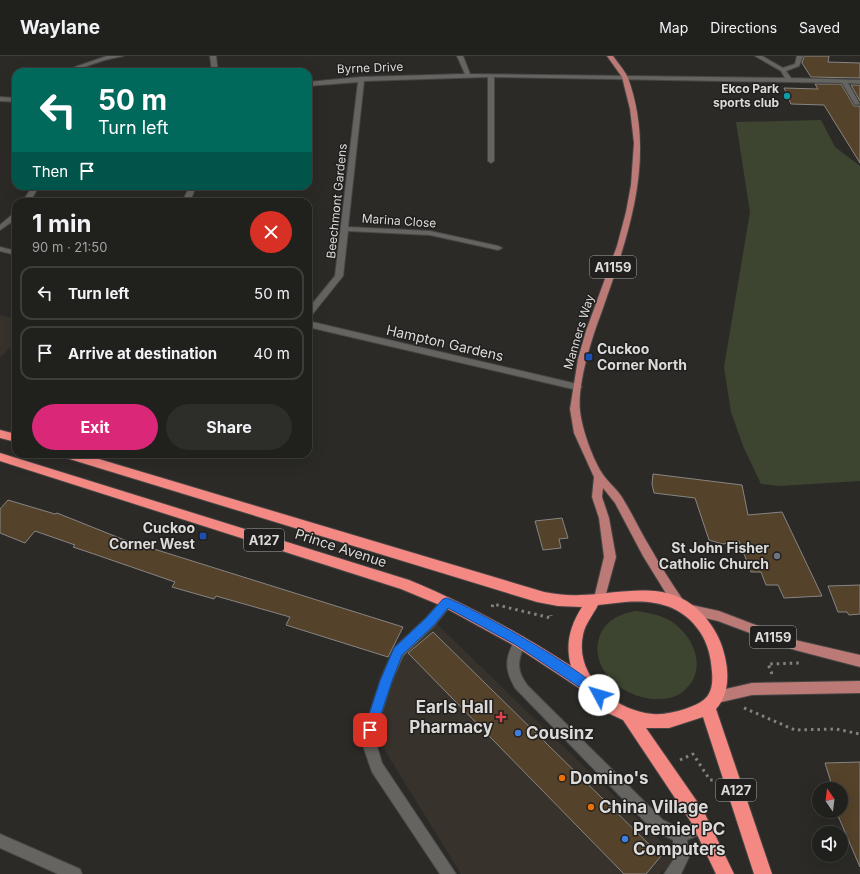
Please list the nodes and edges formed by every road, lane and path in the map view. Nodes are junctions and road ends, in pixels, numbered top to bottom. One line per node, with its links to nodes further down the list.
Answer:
1 (120, 56): 7 (street)
2 (213, 56): 8 (street)
3 (460, 56): 11 (street)
4 (610, 56): 12 (main road, Manners Way / A1159)
5 (758, 56): 9 (street)
6 (800, 56): 9 (street)
7 (78, 67)
8 (215, 68)
9 (783, 70): 14 (street)
10 (491, 75): 11 (street, Byrne Drive); 12 (street, Byrne Drive); 21 (street)
11 (468, 76): 13 (street, Byrne Drive)
12 (625, 76): 14 (street, Byrne Drive); 30 (main road, Manners Way / A1159)
13 (361, 79): 17 (street, Byrne Drive); 24 (street, Beechmont Gardens)
14 (789, 80): 15 (street, Byrne Drive)
15 (844, 82): 16 (street, Byrne Drive); 20 (street)
16 (860, 82)
17 (312, 83)
18 (0, 99): 19 (street)
19 (12, 100)
20 (857, 104)
21 (491, 161)
22 (12, 219): 23 (street)
23 (0, 228)
24 (344, 229): 25 (street, Marina Close); 28 (street, Beechmont Gardens)
25 (498, 248)
26 (0, 250): 27 (street)
27 (12, 252)
28 (312, 309)
29 (312, 325): 30 (street, Hampton Gardens)
30 (576, 387): 35 (main road, Manners Way / A1159)
31 (0, 434): 32 (highway)
32 (12, 437)
33 (0, 457): 37 (highway, Prince Avenue / A127)
34 (80, 458): 36 (highway, Prince Avenue / A127)
35 (599, 477): 36 (main road); 38 (main road, Manners Way / A1159)
36 (597, 599): 38 (highway); 44 (highway)
37 (447, 602): 41 (highway, Prince Avenue / A127); 56 (street)
38 (683, 606): 42 (main road, A1159); 47 (highway)
39 (492, 607): 40 (path)
40 (551, 614)
41 (520, 641): 44 (highway, Prince Avenue / A127); 53 (street)
42 (814, 650): 43 (main road, A1159); 46 (path)
43 (860, 661)
44 (587, 685): 48 (highway)
45 (860, 686): 46 (main road)
46 (776, 687): 47 (main road)
47 (712, 702): 48 (highway); 49 (path); 51 (highway, A127)
48 (628, 716): 50 (highway)
49 (860, 734)
50 (665, 767): 51 (path); 52 (highway)
51 (732, 779): 59 (highway, A127)
52 (702, 826): 53 (street); 58 (highway)
53 (679, 836): 57 (street)
54 (0, 841): 55 (street)
55 (75, 874)
56 (449, 874)
57 (671, 874)
58 (725, 874)
59 (763, 874)

